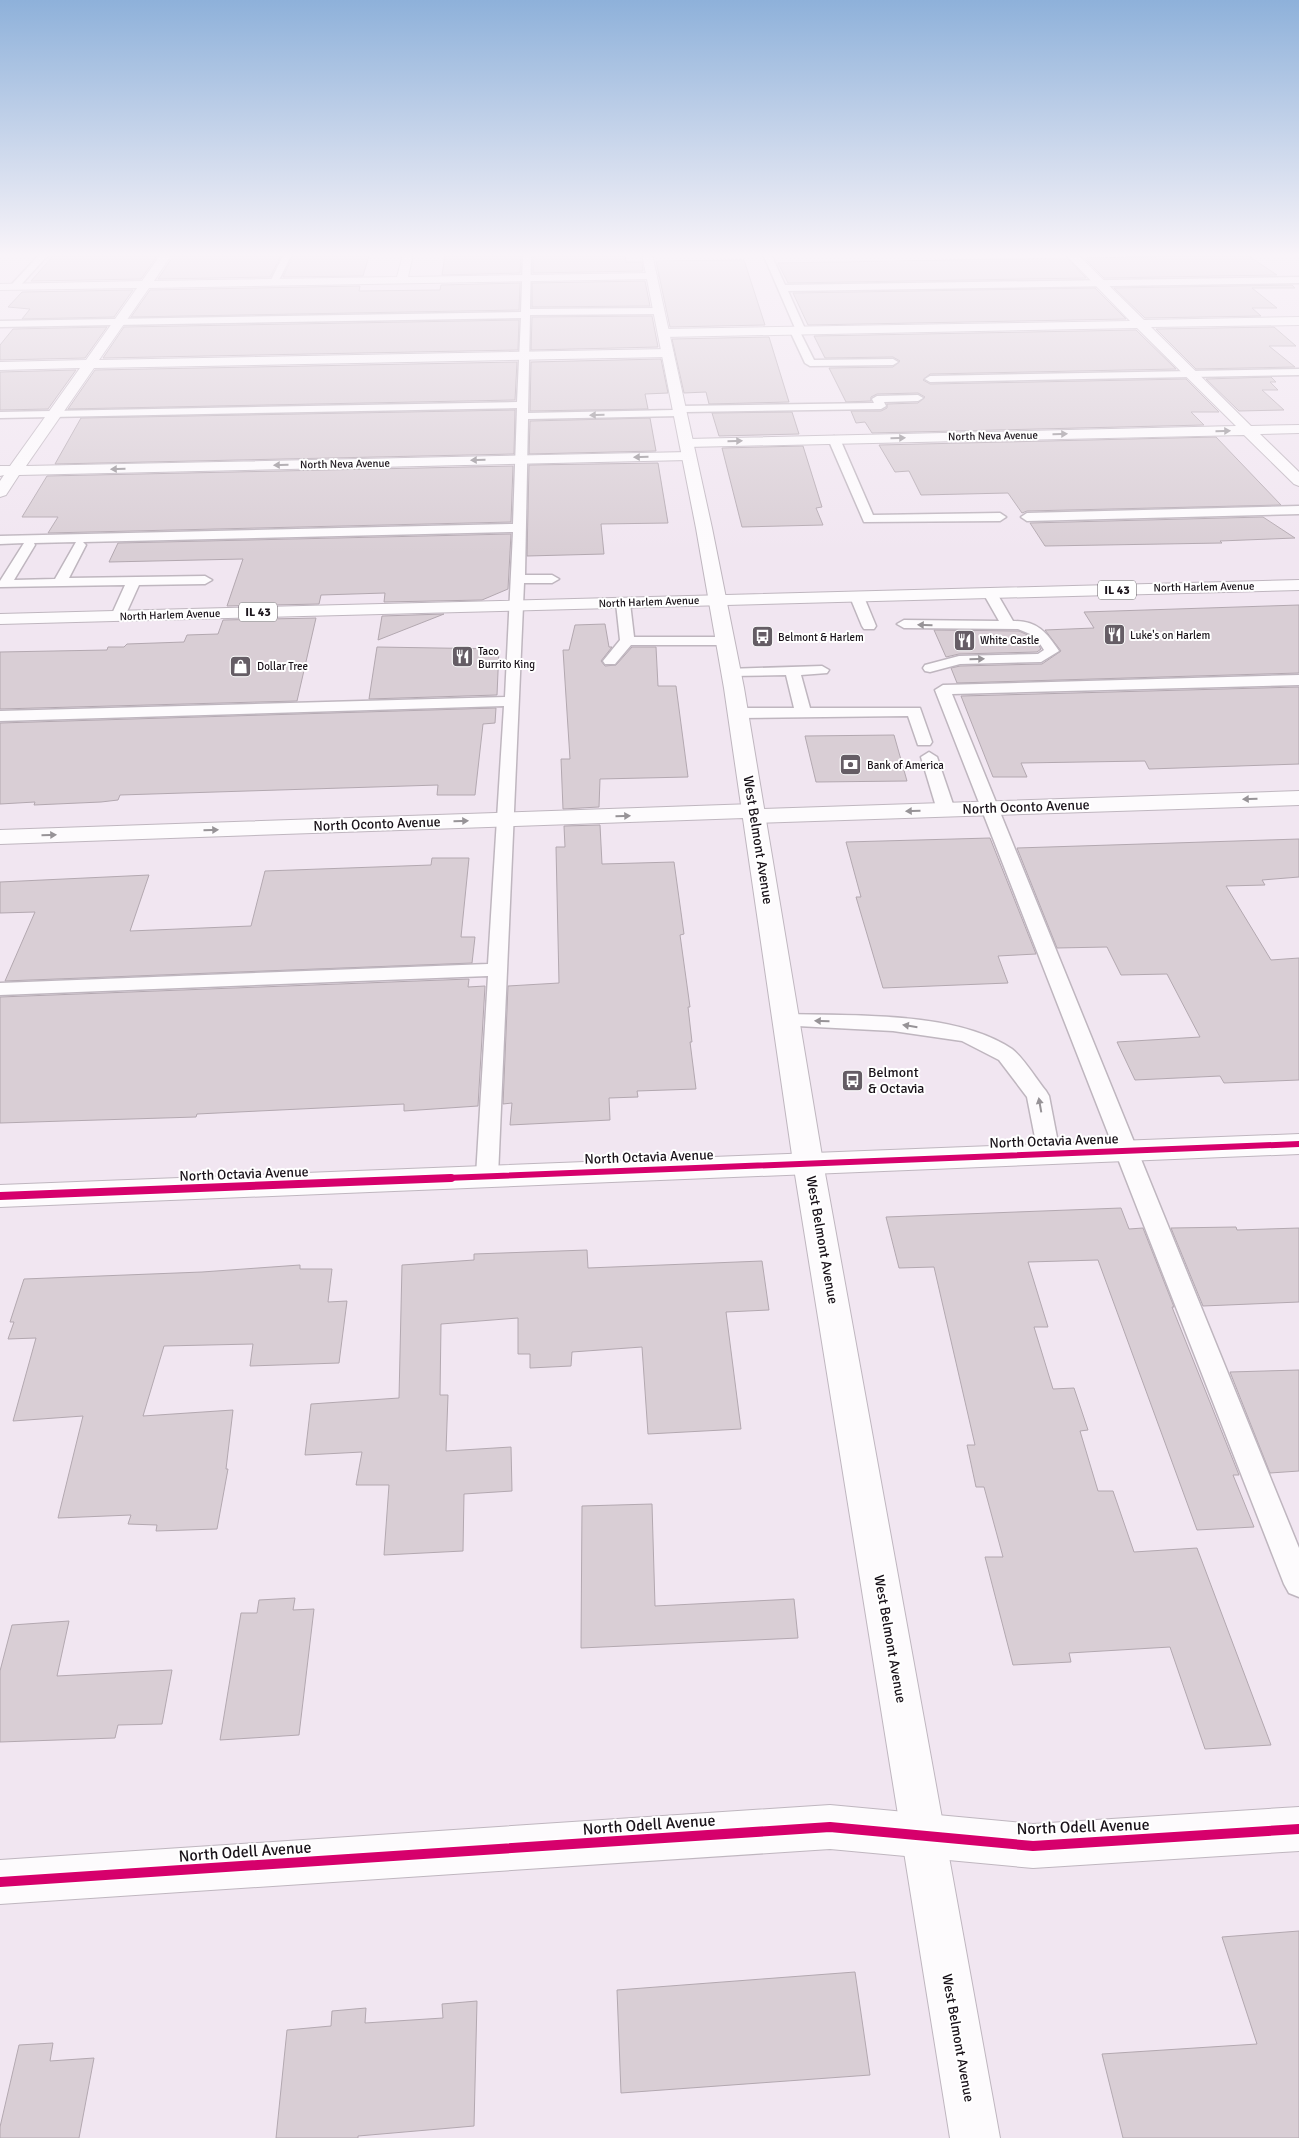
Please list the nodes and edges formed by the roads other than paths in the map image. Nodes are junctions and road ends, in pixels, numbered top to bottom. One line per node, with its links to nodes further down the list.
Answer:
1 (668, 353): 14 (street, West Belmont Avenue)
2 (97, 354): 8 (street)
3 (631, 354): 6 (street)
4 (807, 354): 7 (lane)
5 (1171, 354): 11 (street)
6 (524, 356): 8 (street); 15 (lane)
7 (893, 362)
8 (90, 364): 9 (street); 16 (street)
9 (0, 366)
10 (1299, 372): 11 (lane)
11 (1191, 374): 12 (lane); 19 (street)
12 (930, 378)
13 (918, 398): 14 (lane)
14 (677, 406): 15 (lane, one-way to 15); 21 (street, West Belmont Avenue)
15 (525, 407): 16 (lane); 22 (lane)
16 (55, 414): 17 (lane); 23 (street)
17 (0, 415)
18 (1299, 429): 19 (street, North Neva Avenue)
19 (1248, 430): 20 (street, North Neva Avenue, one-way to 19); 24 (street)
20 (834, 439): 21 (street, North Neva Avenue, one-way to 20); 27 (lane)
21 (688, 449): 22 (street, North Neva Avenue, one-way to 22); 41 (street, West Belmont Avenue)
22 (521, 460): 23 (street, North Neva Avenue, one-way to 23); 29 (lane)
23 (7, 471): 25 (street)
24 (1299, 481)
25 (0, 492)
26 (1299, 510): 28 (lane)
27 (1000, 517)
28 (1027, 517)
29 (519, 528): 30 (lane); 33 (lane)
30 (0, 540)
31 (29, 545): 37 (lane)
32 (80, 545): 37 (lane)
33 (517, 579): 34 (lane); 43 (lane)
34 (552, 579)
35 (205, 580): 36 (lane)
36 (134, 581): 37 (lane); 44 (lane)
37 (60, 583)
38 (1299, 585): 39 (street, North Harlem Avenue / IL 43)
39 (990, 593): 40 (street, North Harlem Avenue / IL 43); 46 (lane)
40 (857, 596): 41 (street, North Harlem Avenue / IL 43); 48 (lane)
41 (718, 600): 42 (street, North Harlem Avenue / IL 43); 50 (street, West Belmont Avenue)
42 (623, 603): 43 (street, North Harlem Avenue / IL 43); 49 (lane)
43 (517, 606): 44 (street, North Harlem Avenue / IL 43); 57 (lane)
44 (118, 616): 45 (street, North Harlem Avenue / IL 43)
45 (0, 619)
46 (1006, 620)
47 (904, 624): 52 (lane, one-way to 47)
48 (869, 626)
49 (626, 641): 50 (lane); 51 (lane)
50 (725, 641): 55 (street, West Belmont Avenue)
51 (610, 661)
52 (930, 668)
53 (822, 670): 54 (lane)
54 (792, 671): 55 (lane); 58 (lane)
55 (730, 672): 59 (street, West Belmont Avenue)
56 (1299, 680): 62 (lane)
57 (512, 700): 60 (lane); 65 (lane)
58 (803, 712): 59 (lane); 63 (lane)
59 (738, 713): 64 (street, West Belmont Avenue)
60 (0, 716)
61 (1299, 798): 62 (street, North Oconto Avenue, one-way to 62)
62 (991, 808): 63 (street, North Oconto Avenue); 71 (lane)
63 (946, 810): 64 (street, North Oconto Avenue, one-way to 64)
64 (754, 814): 65 (street, North Oconto Avenue, one-way to 64); 69 (street, West Belmont Avenue)
65 (504, 820): 66 (street, North Oconto Avenue, one-way to 65); 67 (lane)
66 (0, 837)
67 (497, 970): 68 (lane); 74 (lane)
68 (0, 989)
69 (786, 1020): 72 (lane, one-way to 69); 73 (street, West Belmont Avenue)
70 (1299, 1144): 71 (street, North Octavia Avenue)
71 (1127, 1151): 72 (street, North Octavia Avenue); 76 (lane)
72 (1048, 1153): 73 (street, North Octavia Avenue)
73 (808, 1162): 74 (street, North Octavia Avenue); 78 (street, West Belmont Avenue)
74 (488, 1176): 75 (street, North Octavia Avenue)
75 (0, 1196)
76 (1299, 1584)
77 (1299, 1829): 78 (street, North Odell Avenue)
78 (923, 1837): 79 (street, North Odell Avenue); 80 (street, West Belmont Avenue)
79 (0, 1882)
80 (975, 2138)

